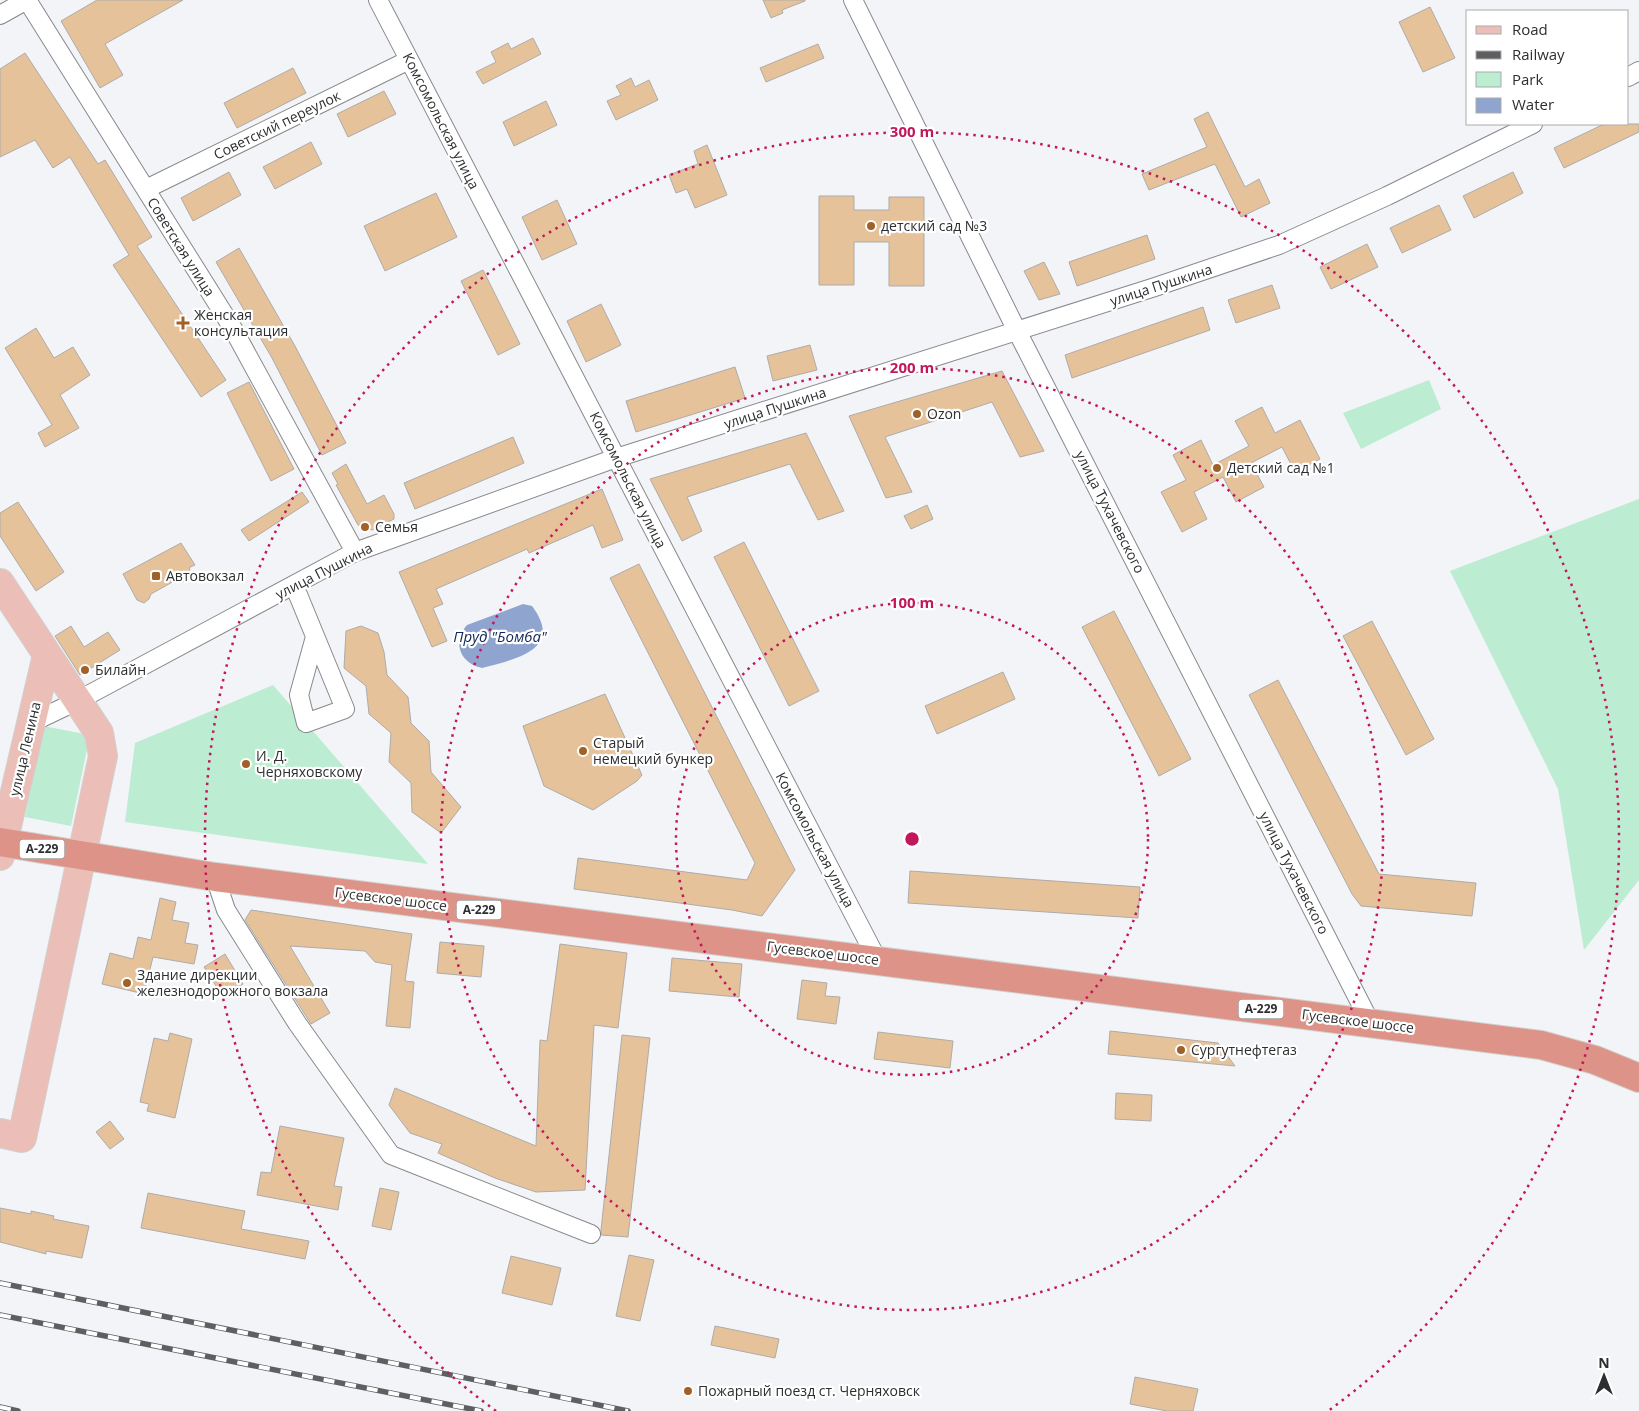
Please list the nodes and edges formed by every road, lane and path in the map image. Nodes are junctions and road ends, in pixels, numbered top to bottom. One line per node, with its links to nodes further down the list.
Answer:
1 (27, 0): 4 (street); 7 (street, Советская улица)
2 (378, 0): 5 (street, Комсомольская улица)
3 (853, 0): 8 (street, улица Тухачевского)
4 (0, 15)
5 (409, 60): 7 (street, Советский переулок); 9 (street, Комсомольская улица)
6 (1530, 125): 8 (street, улица Пушкина)
7 (146, 190): 10 (street, Советская улица)
8 (1017, 330): 9 (street, улица Пушкина); 21 (street, улица Тухачевского)
9 (616, 458): 10 (street, улица Пушкина); 20 (street, Комсомольская улица)
10 (355, 552): 12 (street, улица Пушкина)
11 (0, 583): 14 (main road)
12 (294, 585): 13 (street); 15 (street, улица Пушкина)
13 (315, 637)
14 (47, 656): 15 (main road); 16 (main road, улица Ленина)
15 (77, 701): 16 (street, улица Пушкина); 18 (main road)
16 (31, 723): 17 (main road, улица Ленина)
17 (1, 847): 18 (highway, Гусевское шоссе / А-229)
18 (81, 856): 19 (highway, Гусевское шоссе / А-229); 23 (main road)
19 (215, 877): 20 (highway, Гусевское шоссе / А-229); 24 (street)
20 (878, 960): 21 (highway, Гусевское шоссе / А-229)
21 (1370, 1022): 22 (highway, Гусевское шоссе / А-229)
22 (1639, 1078)
23 (0, 1133)
24 (591, 1234)

